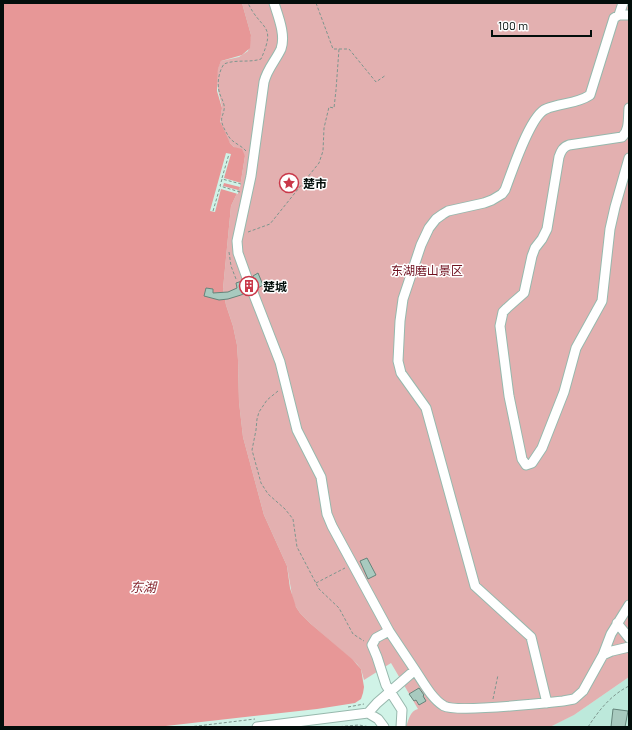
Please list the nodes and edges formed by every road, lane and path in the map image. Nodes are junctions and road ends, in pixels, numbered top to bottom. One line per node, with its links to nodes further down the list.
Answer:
1 (248, 3): 10 (path)
2 (316, 3): 7 (path)
3 (623, 3): 5 (street)
4 (274, 4): 16 (street)
5 (619, 15): 6 (street); 34 (street)
6 (629, 16)
7 (339, 49): 8 (path); 16 (path)
8 (386, 75)
9 (629, 108): 12 (street)
10 (246, 152)
11 (229, 154): 13 (path)
12 (629, 158)
13 (222, 179): 14 (path); 14 (path)
14 (220, 186): 15 (path)
15 (213, 211)
16 (238, 235): 18 (street)
17 (229, 249): 18 (path)
18 (247, 277)
19 (252, 290): 20 (street)
20 (286, 388): 21 (street); 22 (path)
21 (352, 564): 22 (path); 25 (street)
22 (316, 583): 27 (path)
23 (629, 605): 24 (street)
24 (617, 623): 26 (street); 29 (street)
25 (389, 631): 27 (street); 30 (street)
26 (629, 638)
27 (372, 645): 33 (street)
28 (629, 647): 29 (street)
29 (603, 655): 34 (street)
30 (415, 670): 33 (street); 35 (street)
31 (498, 675): 35 (path)
32 (629, 686): 42 (path)
33 (389, 692): 36 (street); 41 (street)
34 (547, 703): 35 (street)
35 (491, 707)
36 (368, 714): 37 (street); 40 (street)
37 (257, 727)
38 (335, 727): 39 (path)
39 (370, 727)
40 (384, 727)
41 (401, 727)
42 (588, 727)

